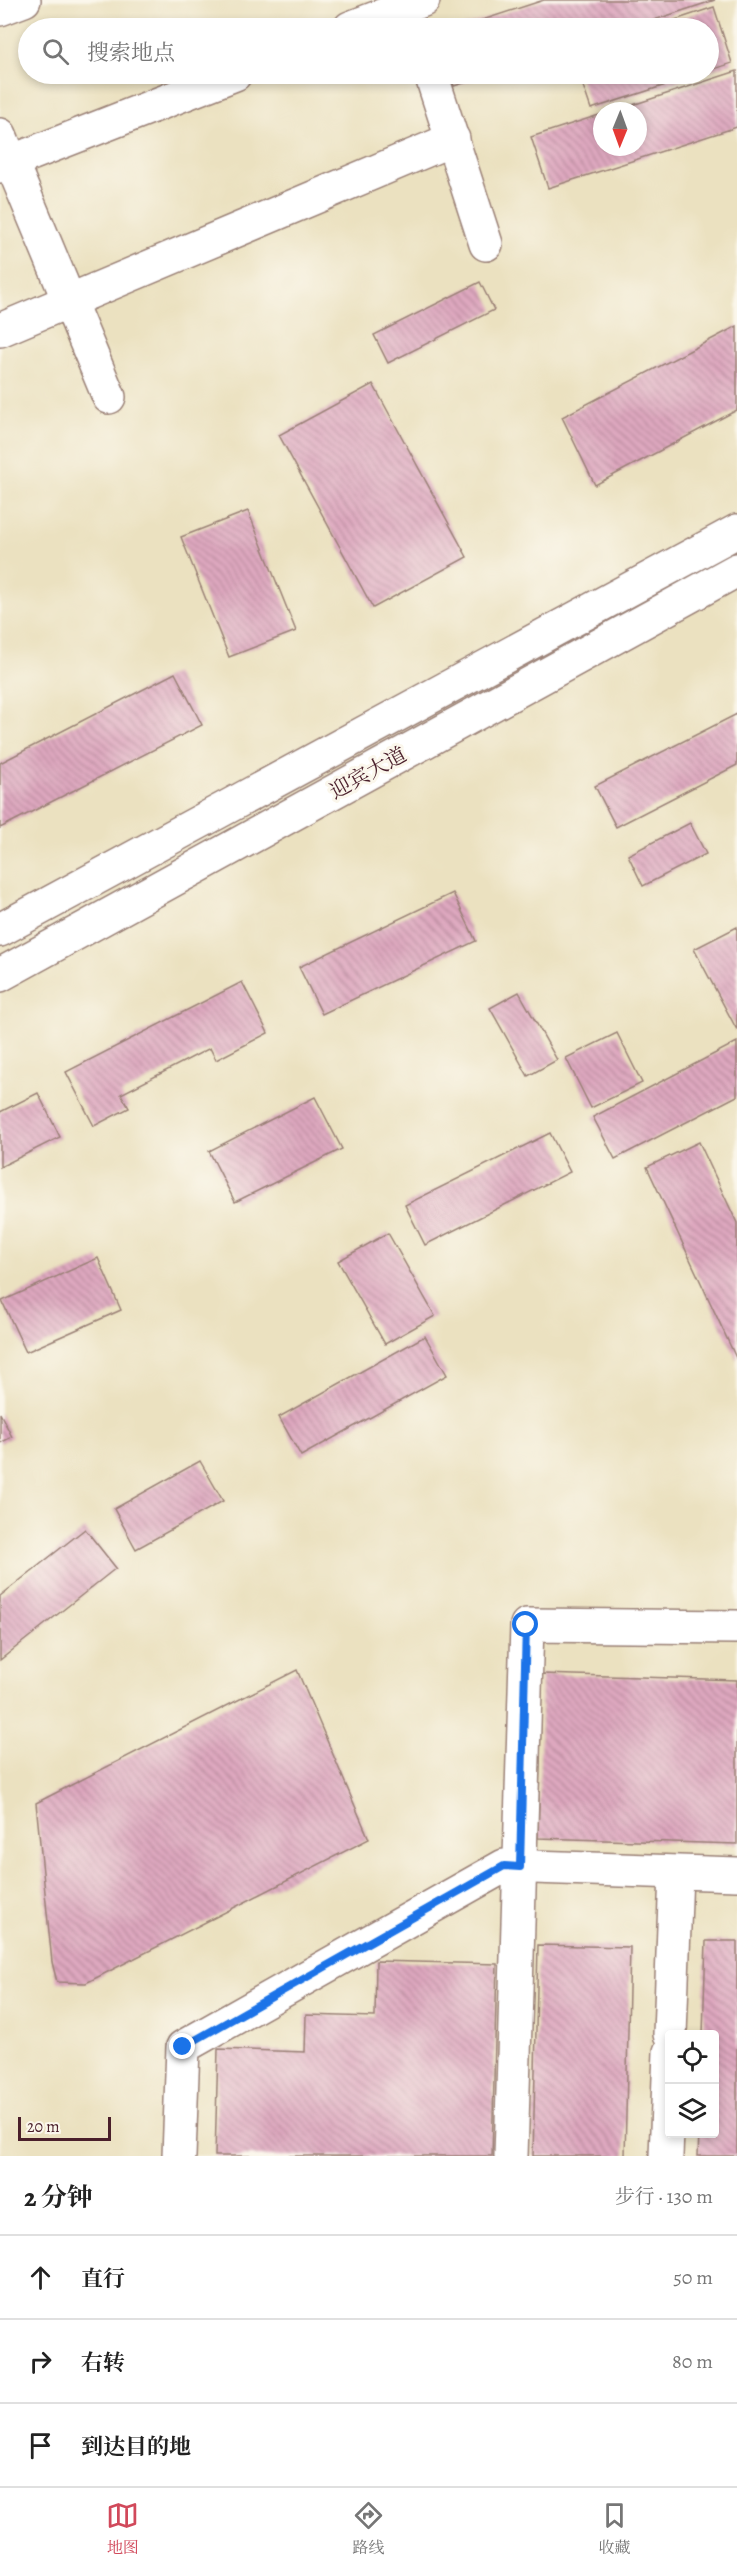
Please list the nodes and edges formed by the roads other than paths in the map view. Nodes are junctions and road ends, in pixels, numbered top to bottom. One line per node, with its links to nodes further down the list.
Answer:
1 (24, 0): 3 (main road)
2 (414, 8): 4 (main road)
3 (0, 9)
4 (382, 18)
5 (206, 84): 8 (main road)
6 (434, 84): 7 (main road)
7 (453, 140): 9 (main road); 10 (main road)
8 (4, 154): 10 (main road)
9 (486, 244)
10 (69, 301): 11 (main road); 12 (main road)
11 (0, 330)
12 (109, 397)
13 (737, 531): 15 (main road, 迎宾大道)
14 (737, 570): 16 (main road, 迎宾大道)
15 (0, 930)
16 (0, 975)
17 (737, 1627): 18 (main road)
18 (520, 1867): 19 (main road); 23 (main road); 24 (main road)
19 (676, 1873): 20 (main road); 21 (main road)
20 (737, 1874)
21 (670, 2030)
22 (668, 2084): 25 (main road)
23 (179, 2156)
24 (511, 2156)
25 (666, 2156)

